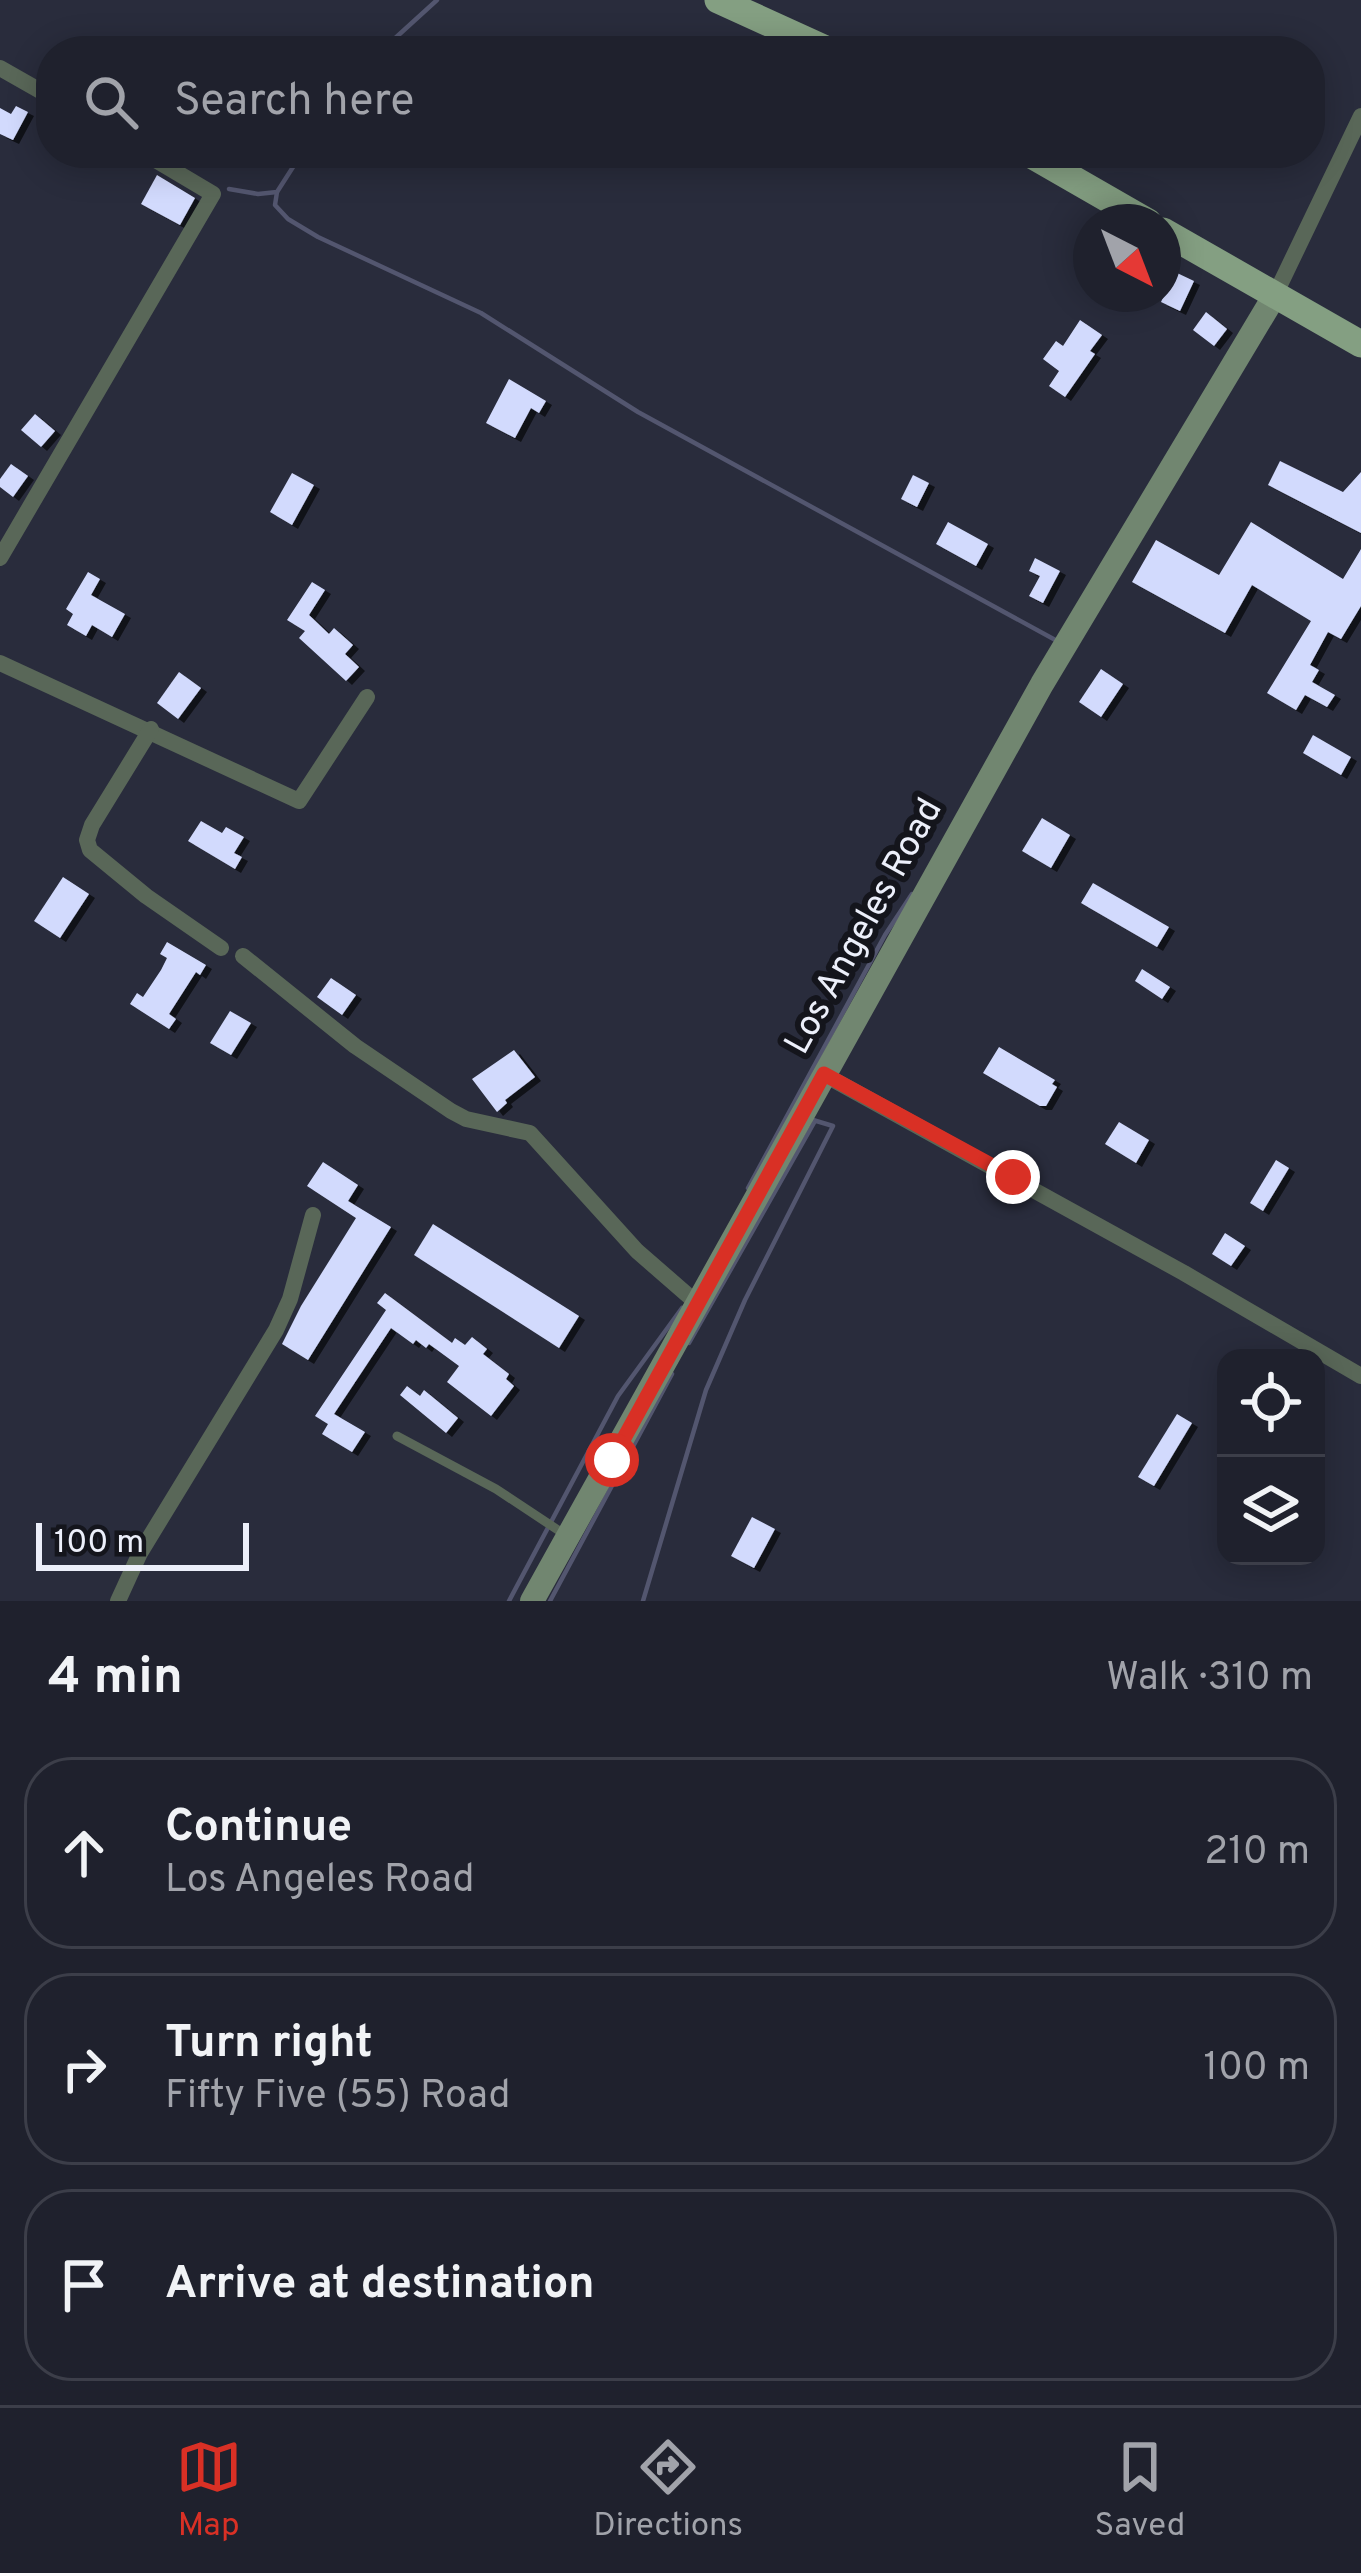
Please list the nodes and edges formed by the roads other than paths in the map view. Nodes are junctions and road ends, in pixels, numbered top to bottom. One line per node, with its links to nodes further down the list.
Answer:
1 (718, 0): 2 (main road)
2 (797, 36)
3 (0, 68): 4 (street)
4 (36, 88)
5 (1361, 116): 10 (street)
6 (169, 168): 12 (street)
7 (1054, 168): 8 (main road)
8 (1117, 204)
9 (1181, 241): 10 (main road)
10 (1275, 296): 11 (main road); 18 (main road, Los Angeles Road)
11 (1361, 344)
12 (0, 558)
13 (0, 663): 15 (street)
14 (367, 697): 15 (street)
15 (151, 729): 16 (street)
16 (221, 948)
17 (243, 956): 20 (street)
18 (824, 1074): 20 (main road, Los Angeles Road); 21 (street)
19 (314, 1215): 24 (street)
20 (699, 1306): 23 (main road, Los Angeles Road)
21 (1361, 1376)
22 (397, 1436): 23 (lane)
23 (568, 1537): 25 (main road, Los Angeles Road)
24 (118, 1601)
25 (532, 1601)

